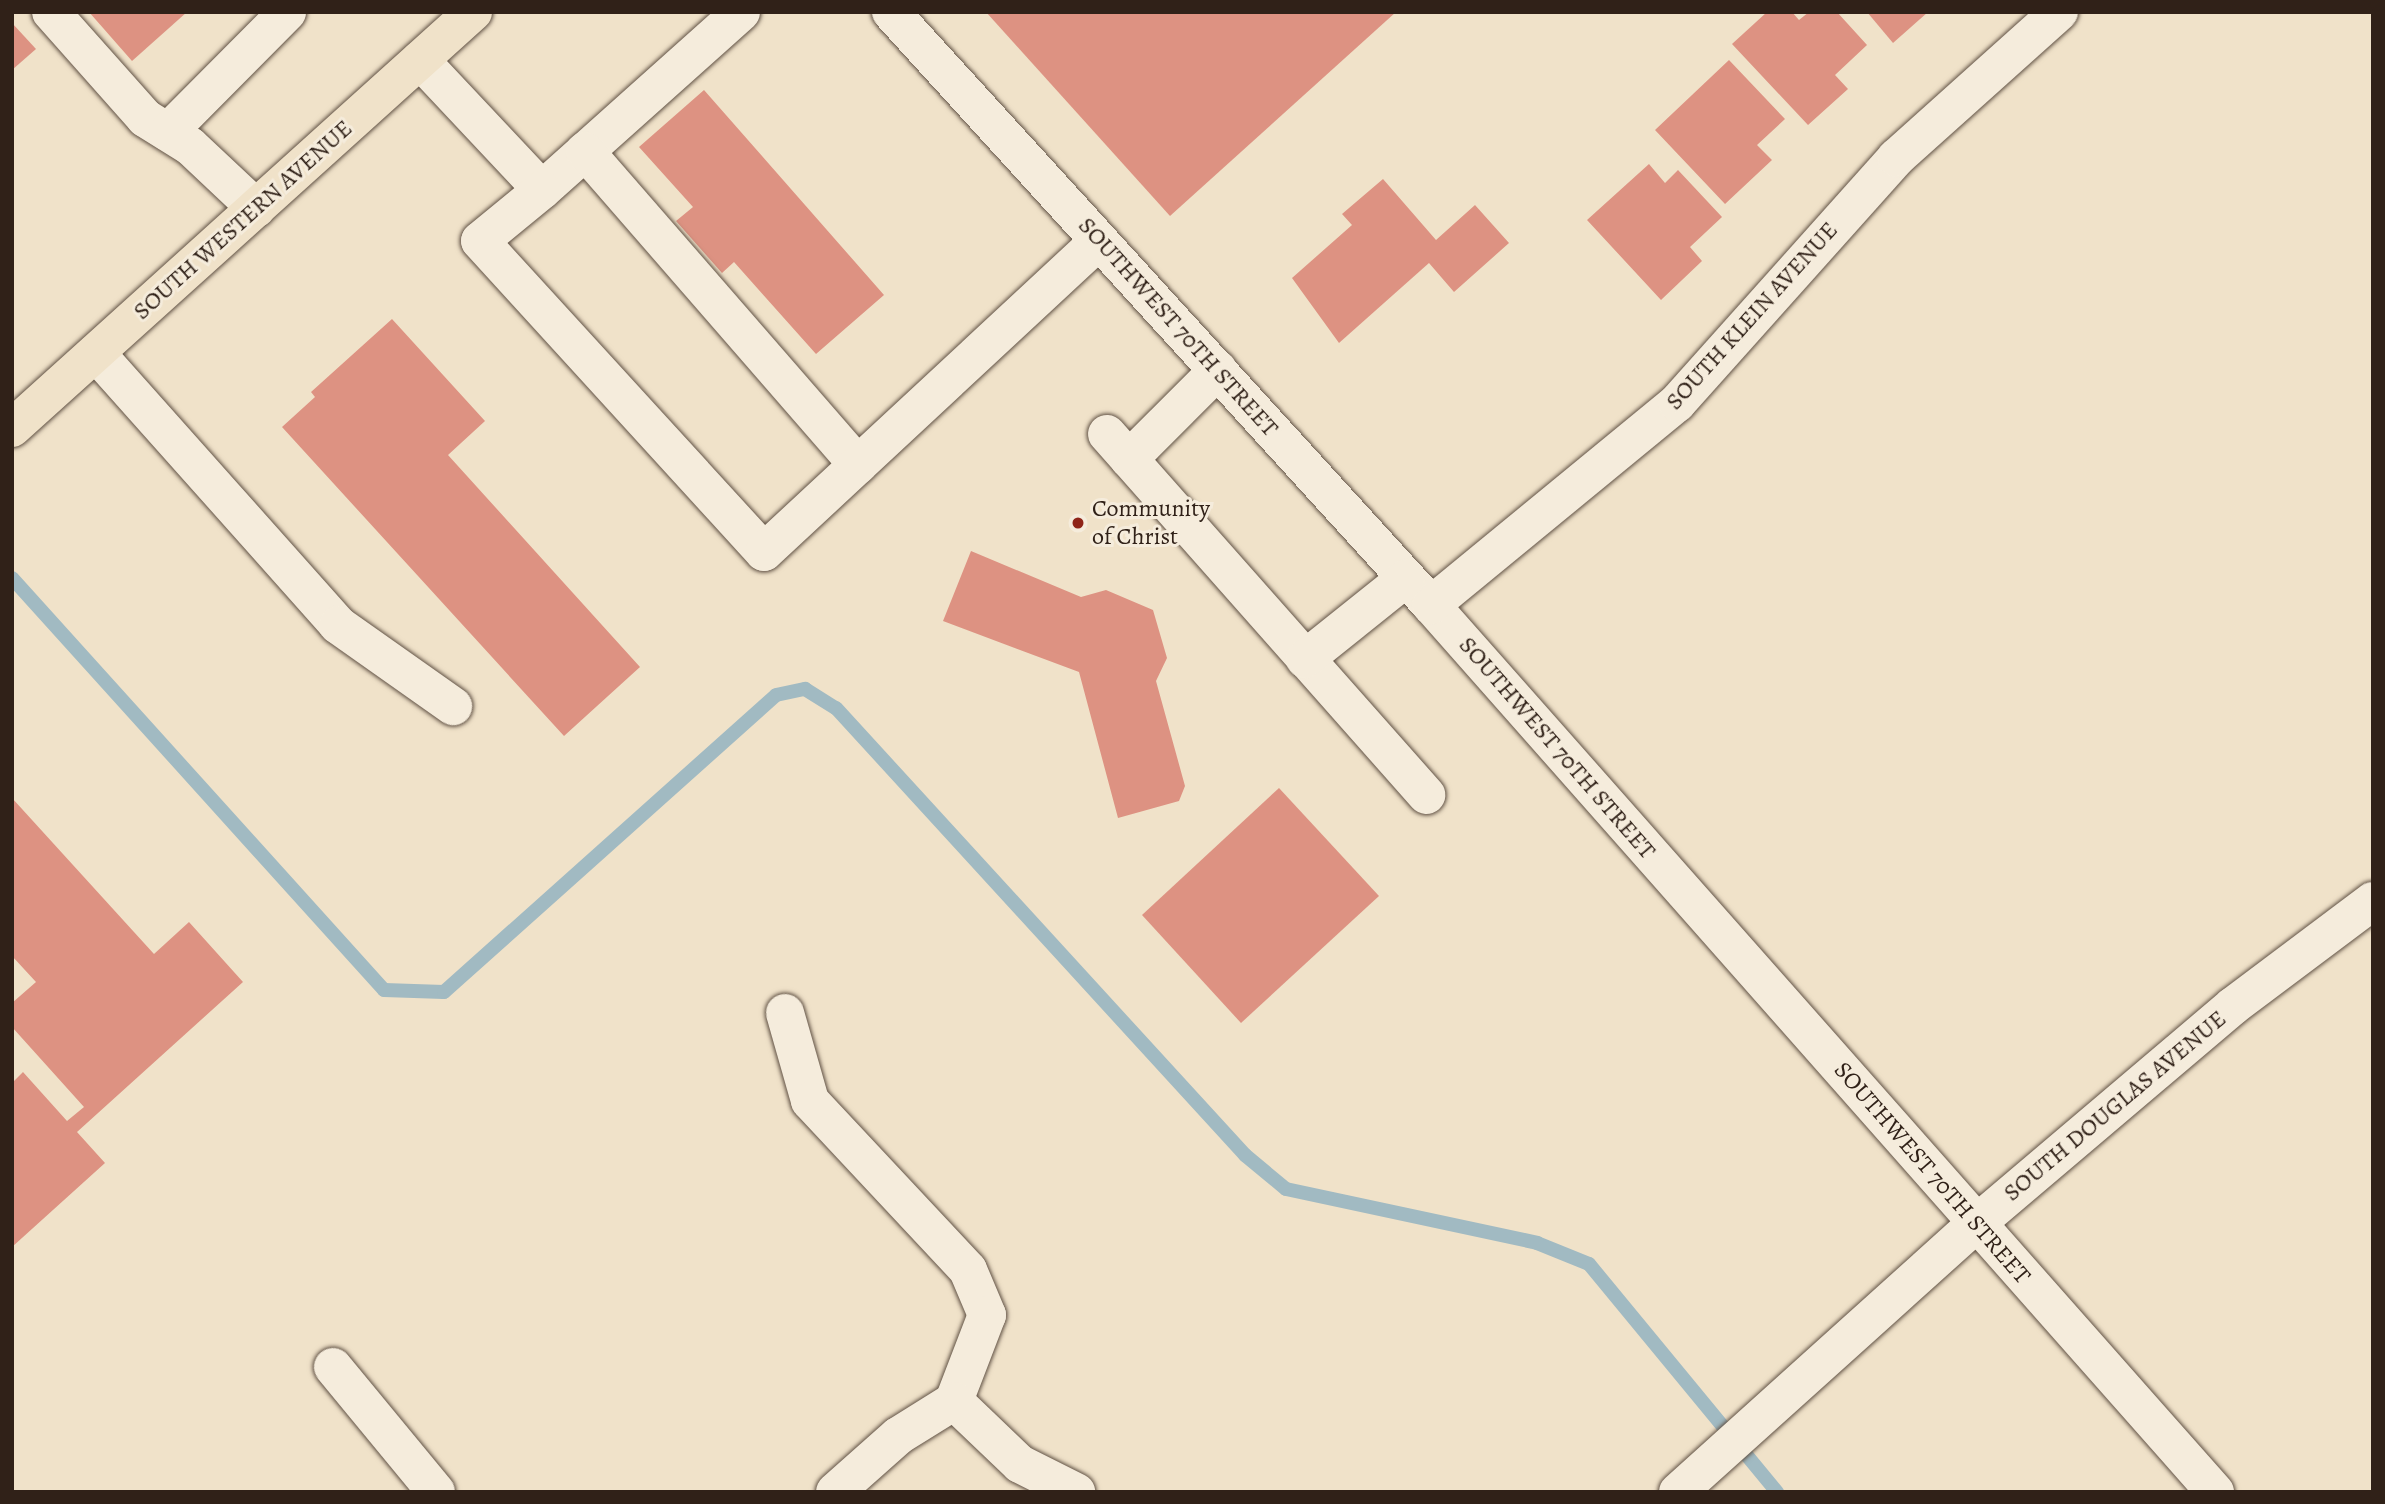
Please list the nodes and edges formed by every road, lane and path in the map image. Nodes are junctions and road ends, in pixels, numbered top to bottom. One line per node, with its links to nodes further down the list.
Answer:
1 (51, 12): 8 (street)
2 (287, 12): 8 (street)
3 (473, 12): 7 (main road, SOUTH WESTERN AVENUE)
4 (741, 12): 9 (street)
5 (891, 12): 12 (street, SOUTHWEST 70TH STREET)
6 (2059, 12): 17 (street, SOUTH KLEIN AVENUE)
7 (420, 60): 10 (street); 11 (main road, SOUTH WESTERN AVENUE)
8 (168, 132): 11 (street)
9 (585, 151): 10 (street); 16 (street)
10 (542, 190): 16 (street)
11 (256, 208): 13 (main road, SOUTH WESTERN AVENUE)
12 (1100, 241): 14 (street, SOUTHWEST 70TH STREET); 16 (street)
13 (96, 353): 15 (main road, SOUTH WESTERN AVENUE); 19 (street)
14 (1218, 370): 17 (street, SOUTHWEST 70TH STREET); 18 (street)
15 (12, 428)
16 (858, 465)
17 (1419, 591): 18 (street, SOUTH KLEIN AVENUE); 23 (street, SOUTHWEST 70TH STREET)
18 (1305, 659): 20 (street)
19 (453, 706)
20 (1426, 795)
21 (2373, 901): 23 (street, SOUTH DOUGLAS AVENUE)
22 (785, 1013): 25 (street)
23 (1976, 1224): 29 (street, SOUTH DOUGLAS AVENUE); 30 (street, SOUTHWEST 70TH STREET)
24 (333, 1367): 26 (street)
25 (954, 1401): 27 (street); 28 (street)
26 (436, 1492)
27 (835, 1492)
28 (1076, 1492)
29 (1678, 1492)
30 (2215, 1492)

